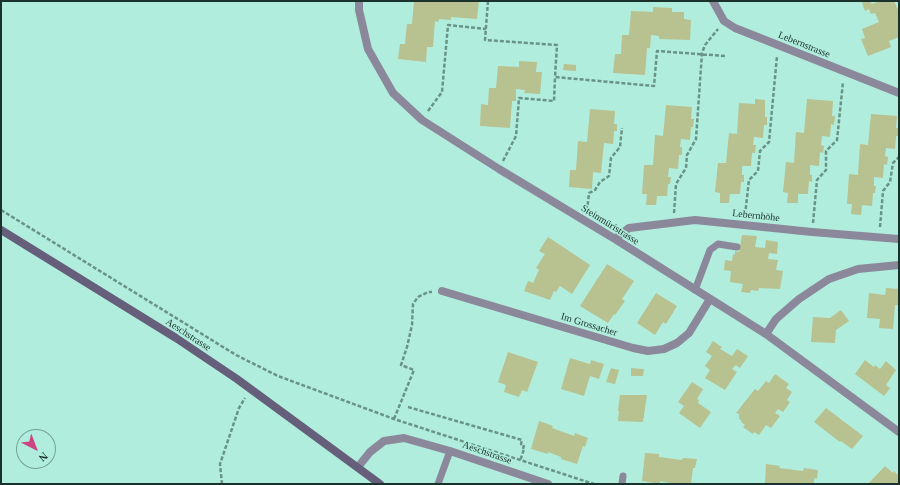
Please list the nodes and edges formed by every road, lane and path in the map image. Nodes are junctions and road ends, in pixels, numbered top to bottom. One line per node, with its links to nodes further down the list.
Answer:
1 (359, 1): 12 (street, Steinmüristrasse)
2 (488, 1): 5 (path)
3 (713, 1): 4 (street)
4 (724, 21): 6 (street, Lebernstrasse); 7 (path)
5 (486, 29): 10 (path); 12 (path)
6 (778, 46): 9 (street, Lebernstrasse); 19 (path)
7 (702, 53): 8 (path); 10 (path); 18 (path)
8 (725, 56)
9 (844, 72): 11 (street, Lebernstrasse); 21 (path)
10 (555, 77): 15 (path)
11 (899, 93)
12 (422, 120): 15 (street, Steinmüristrasse)
13 (622, 128): 17 (path)
14 (899, 157): 22 (path)
15 (499, 170): 17 (street, Steinmüristrasse)
16 (1, 210): 33 (path)
17 (585, 221): 23 (street, Steinmüristrasse)
18 (673, 223): 19 (street, Lebernhöhe); 23 (street, Lebernhöhe)
19 (744, 225): 21 (street, Lebernhöhe)
20 (1, 230): 31 (main road, Aeschstrasse)
21 (812, 232): 22 (street, Lebernhöhe)
22 (879, 238): 24 (street, Lebernhöhe)
23 (615, 239): 27 (street, Steinmüristrasse)
24 (899, 239)
25 (737, 246): 27 (lane)
26 (899, 265): 30 (street)
27 (695, 290): 29 (street, Steinmüristrasse)
28 (442, 291): 29 (street, Im Grossacher); 33 (path)
29 (710, 299): 30 (street, Steinmüristrasse)
30 (766, 334): 34 (street, Steinmüristrasse)
31 (250, 388): 37 (main road, Aeschstrasse); 39 (path)
32 (408, 407): 36 (path)
33 (394, 419): 36 (path)
34 (899, 432)
35 (450, 451): 37 (street, Aeschstrasse); 41 (lane); 42 (street, Aeschstrasse)
36 (520, 461): 43 (path)
37 (358, 467): 40 (main road, Aeschstrasse)
38 (623, 476): 44 (lane)
39 (222, 484)
40 (380, 484)
41 (438, 484)
42 (548, 484)
43 (594, 484)
44 (622, 484)

